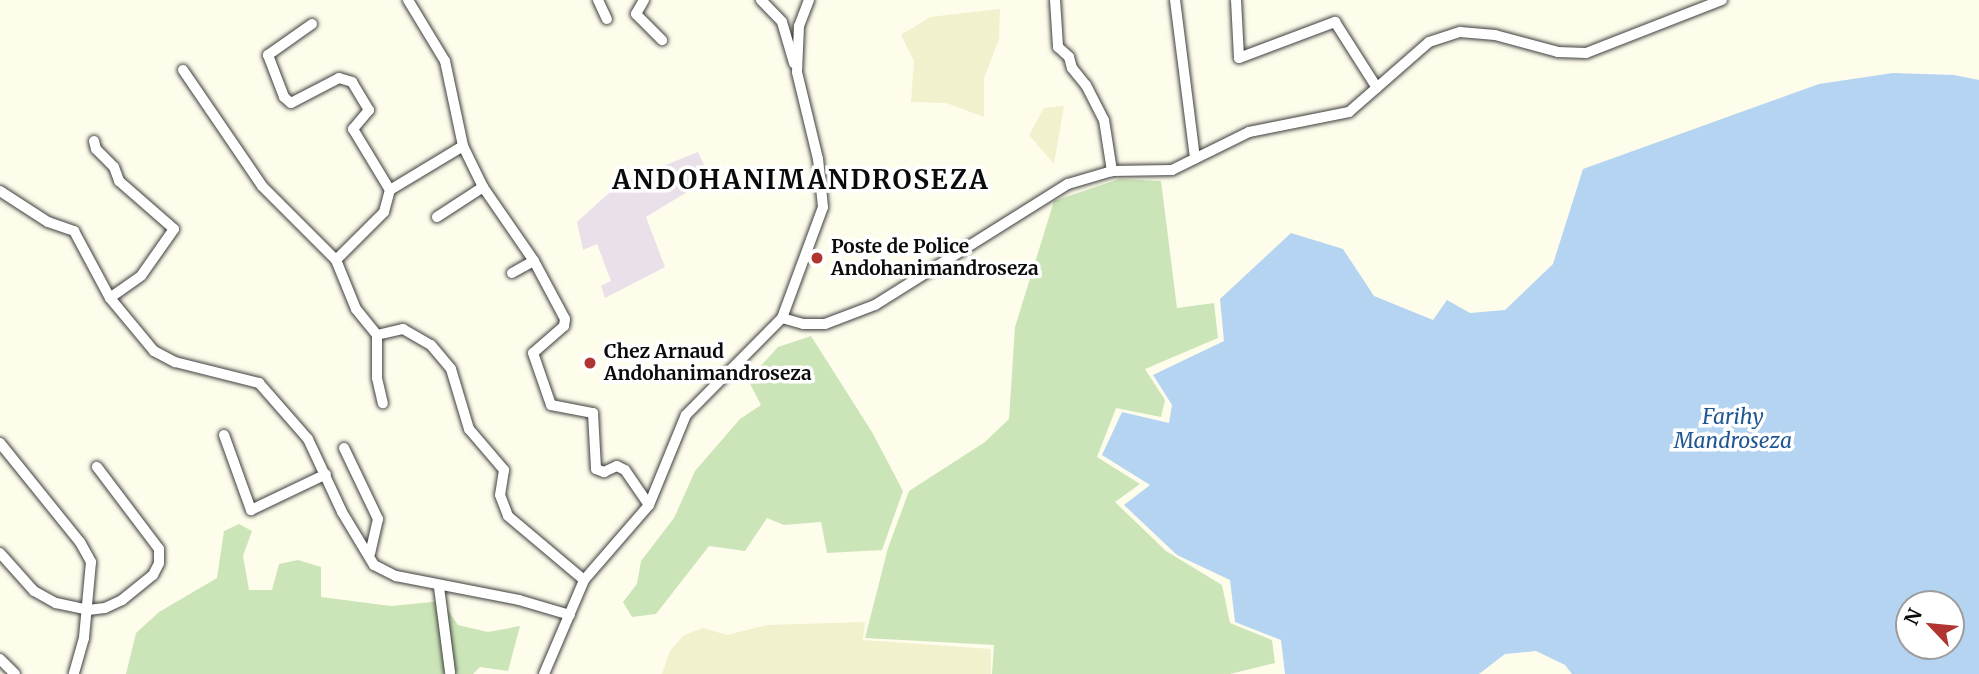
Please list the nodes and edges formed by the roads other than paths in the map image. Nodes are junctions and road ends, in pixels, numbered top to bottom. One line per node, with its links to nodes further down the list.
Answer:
1 (408, 0): 17 (street)
2 (598, 0): 10 (street)
3 (644, 0): 12 (street)
4 (761, 0): 14 (street)
5 (809, 0): 14 (street)
6 (1055, 0): 19 (street)
7 (1175, 0): 18 (street)
8 (1237, 0): 15 (street)
9 (1722, 0): 15 (street)
10 (607, 19)
11 (312, 24): 21 (street)
12 (662, 40)
13 (183, 70): 24 (street)
14 (797, 72): 28 (street)
15 (1377, 88): 18 (street)
16 (94, 141): 27 (street)
17 (463, 146): 20 (street); 21 (street)
18 (1195, 159): 19 (street)
19 (1112, 171): 28 (street)
20 (483, 187): 23 (street); 25 (street)
21 (390, 190): 24 (street)
22 (0, 191): 27 (street)
23 (437, 217)
24 (336, 260): 29 (street)
25 (534, 261): 26 (street); 36 (street)
26 (512, 274)
27 (110, 298): 35 (street)
28 (782, 318): 36 (street)
29 (377, 335): 30 (street); 39 (street)
30 (383, 403)
31 (224, 435): 35 (street)
32 (0, 443): 41 (street)
33 (344, 448): 38 (street)
34 (97, 467): 41 (street)
35 (326, 474): 38 (street)
36 (649, 505): 39 (street)
37 (0, 553): 41 (street)
38 (370, 553): 40 (street)
39 (584, 580): 42 (street)
40 (439, 587): 42 (street); 44 (street)
41 (88, 610): 46 (street)
42 (570, 615): 47 (street)
43 (0, 659): 45 (street)
44 (450, 671)
45 (15, 674)
46 (74, 674)
47 (544, 674)

